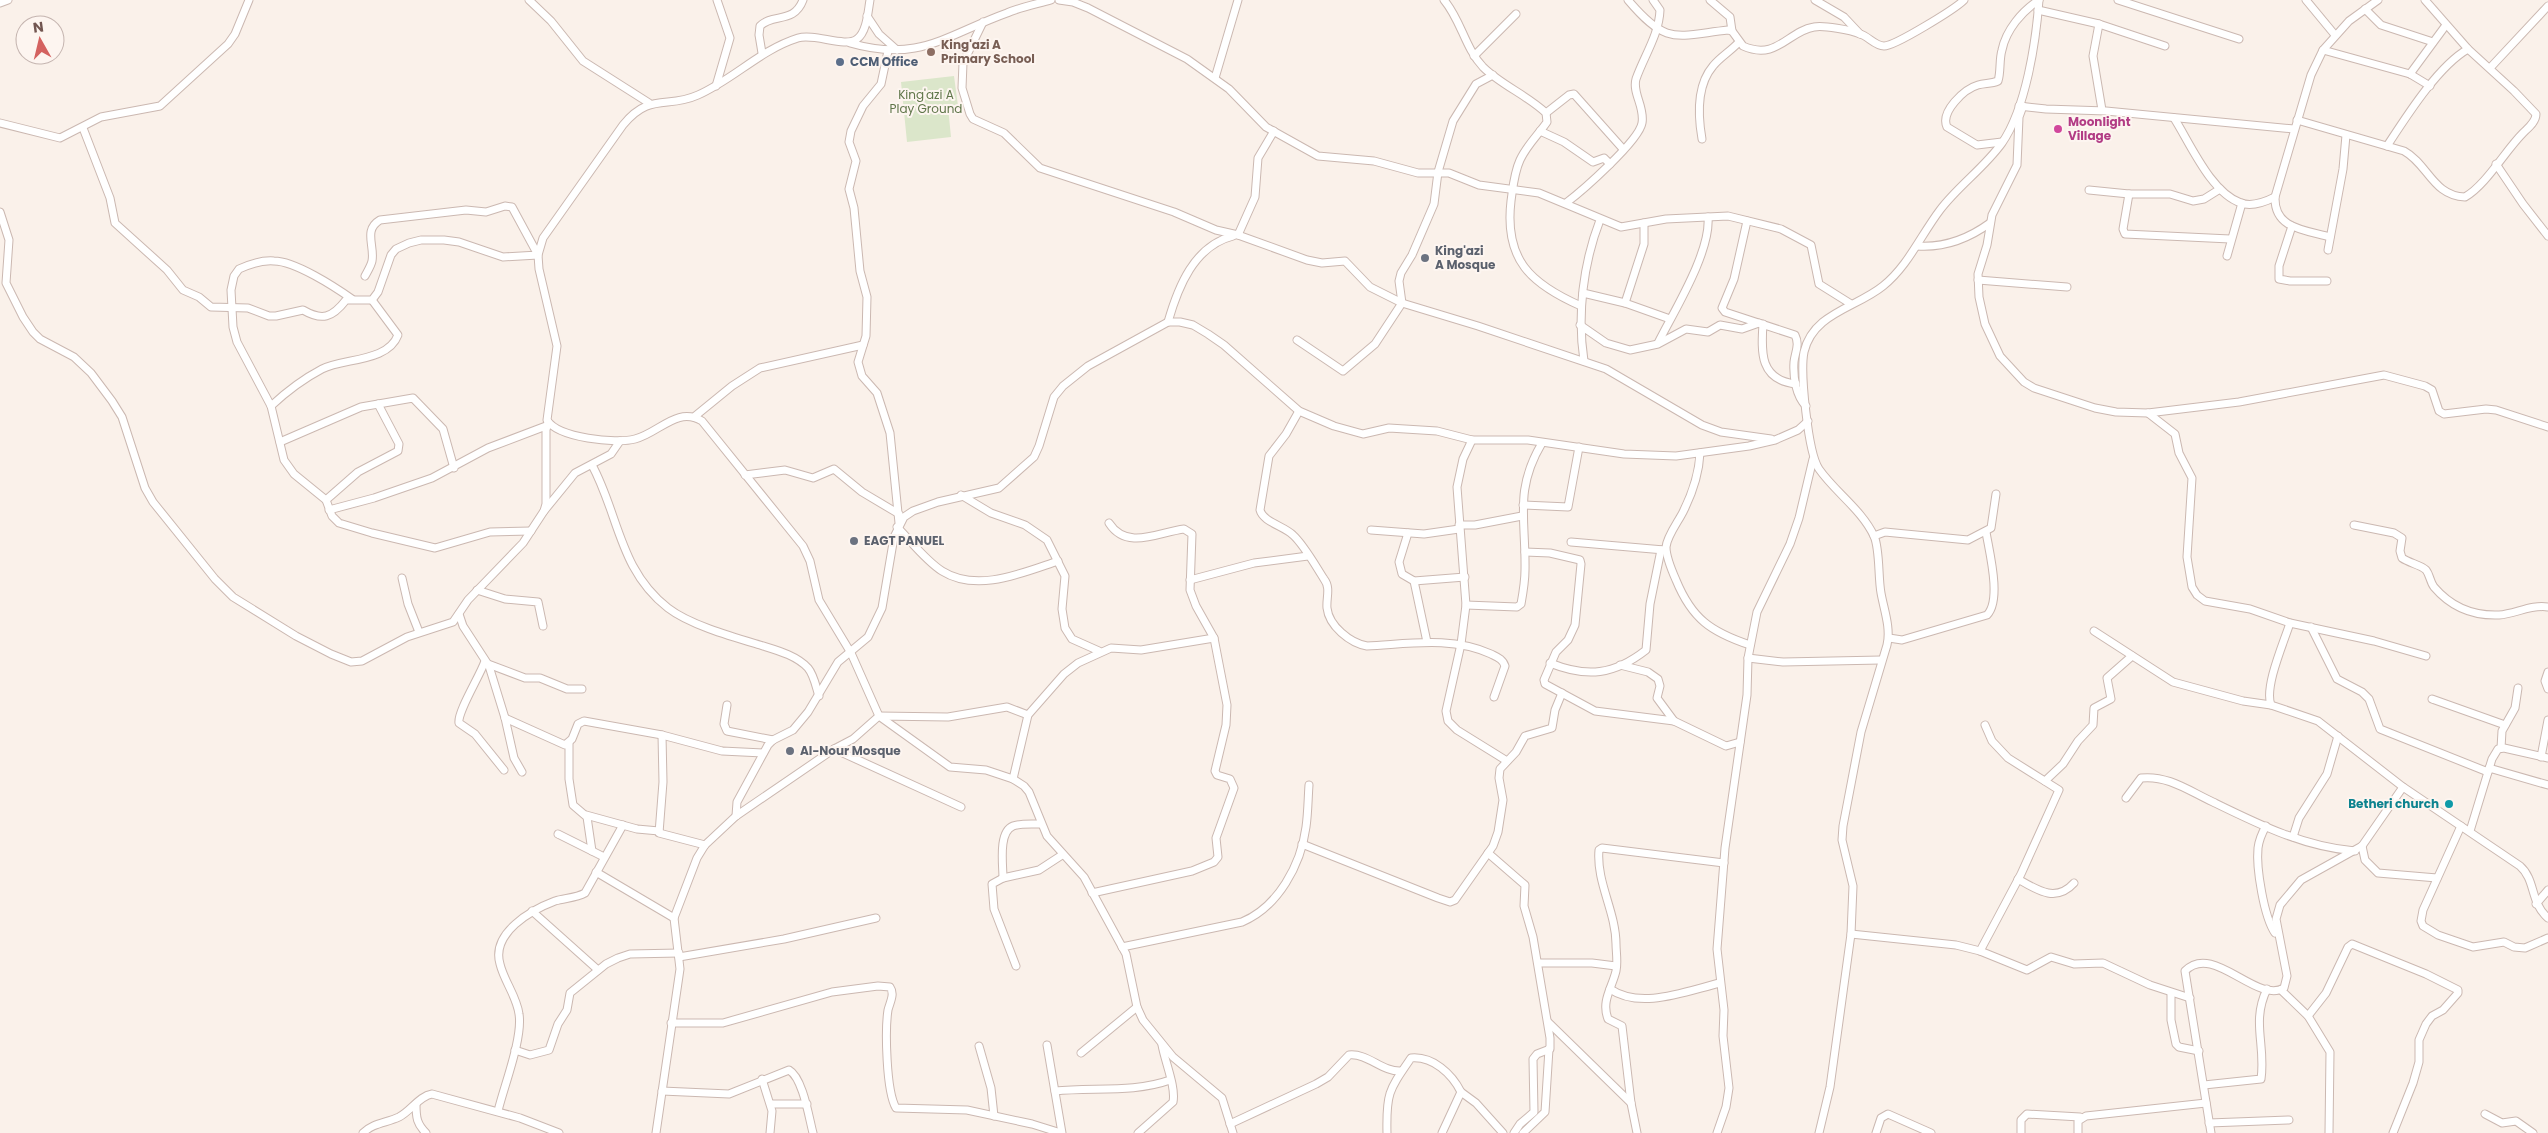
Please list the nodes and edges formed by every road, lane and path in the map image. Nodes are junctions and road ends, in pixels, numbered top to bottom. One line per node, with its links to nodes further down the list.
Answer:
1 (8, 0): 22 (street)
2 (248, 0): 59 (street)
3 (529, 0): 52 (street)
4 (717, 0): 50 (street)
5 (803, 0): 44 (street)
6 (870, 0): 27 (street)
7 (1051, 0): 28 (street)
8 (1059, 0): 21 (street)
9 (1238, 0): 49 (street)
10 (1444, 0): 45 (street)
11 (1628, 0): 31 (street)
12 (1653, 0): 31 (street)
13 (1710, 0): 32 (street)
14 (1815, 0): 33 (street)
15 (1964, 0): 33 (street)
16 (2039, 0): 25 (street); 65 (street)
17 (2118, 0): 35 (street)
18 (2306, 0): 34 (street)
19 (2378, 0): 24 (street)
20 (2425, 0): 30 (street)
21 (1073, 1): 49 (street)
22 (0, 3)
23 (2548, 6): 46 (street)
24 (2365, 9): 34 (street); 38 (street)
25 (2038, 10): 29 (street); 53 (street)
26 (1516, 14): 45 (street)
27 (867, 16): 36 (street); 41 (street)
28 (983, 22): 41 (street); 85 (street)
29 (2099, 24): 39 (street); 54 (street)
30 (2446, 25): 38 (street); 40 (street)
31 (1657, 29): 32 (street); 67 (street)
32 (1732, 31): 37 (street)
33 (1860, 34): 37 (street)
34 (2335, 35): 42 (street)
35 (2239, 39)
36 (849, 42): 43 (street); 44 (street)
37 (1739, 42): 64 (street)
38 (2433, 42): 47 (street)
39 (2165, 46)
40 (2468, 49): 46 (street); 51 (street)
41 (897, 50): 43 (street)
42 (2323, 50): 47 (street); 57 (street)
43 (888, 51): 111 (street)
44 (762, 54): 50 (street)
45 (1474, 56): 48 (street)
46 (2490, 68): 69 (street)
47 (2410, 74): 51 (street)
48 (1493, 75): 55 (street); 70 (street)
49 (1215, 78): 61 (street)
50 (716, 86): 52 (street)
51 (2430, 86): 66 (street)
52 (649, 104): 91 (street)
53 (2021, 106): 54 (street); 65 (street); 82 (street)
54 (2102, 110): 56 (street)
55 (1546, 113): 62 (street); 67 (street)
56 (2174, 118): 60 (street); 71 (street)
57 (2297, 120): 60 (street); 63 (street)
58 (0, 123): 59 (street)
59 (82, 128): 104 (street)
60 (2294, 129): 75 (street)
61 (1274, 131): 70 (street); 85 (street)
62 (1540, 131): 68 (street); 72 (street)
63 (2346, 135): 66 (street); 88 (street)
64 (1702, 139)
65 (2002, 142): 89 (street)
66 (2387, 146): 69 (street)
67 (1623, 149): 68 (street)
68 (1610, 164): 76 (street)
69 (2496, 164): 86 (street)
70 (1438, 172): 72 (street); 100 (street)
71 (2220, 189): 74 (street); 77 (street)
72 (1512, 190): 76 (street); 103 (street)
73 (2089, 190): 74 (street)
74 (2128, 194): 87 (street)
75 (2275, 197): 77 (street); 84 (street)
76 (1566, 203): 80 (street)
77 (2242, 203): 87 (street)
78 (0, 212): 168 (street)
79 (1708, 217): 81 (street); 83 (street); 105 (street)
80 (1600, 220): 83 (street); 97 (street)
81 (1747, 221): 102 (street); 107 (street)
82 (1990, 223): 89 (street); 94 (street)
83 (1644, 224): 101 (street)
84 (2292, 226): 88 (street); 95 (street)
85 (1238, 235): 100 (street); 106 (street)
86 (2548, 236)
87 (2230, 238): 92 (street)
88 (2330, 238): 90 (street)
89 (1917, 246): 102 (street)
90 (2328, 250)
91 (538, 255): 93 (street); 99 (street); 121 (street)
92 (2227, 256)
93 (365, 276)
94 (1978, 280): 96 (street); 118 (street)
95 (2327, 281)
96 (2067, 287)
97 (1583, 293): 101 (street); 103 (street)
98 (352, 299): 99 (street); 104 (street); 104 (street)
99 (372, 300): 115 (street)
100 (1402, 303): 109 (street); 112 (street)
101 (1625, 303): 105 (street)
102 (1851, 304): 116 (street)
103 (1581, 306): 108 (street)
104 (231, 309): 115 (street)
105 (1670, 318): 110 (street)
106 (1168, 322): 117 (street); 135 (street)
107 (1761, 324): 110 (street); 113 (street); 113 (street)
108 (1580, 325): 110 (street); 112 (street)
109 (1298, 340)
110 (1658, 344)
111 (863, 345): 119 (street); 140 (street)
112 (1584, 361): 124 (street)
113 (1796, 384): 116 (street)
114 (378, 404): 126 (street); 132 (street); 136 (street)
115 (271, 406): 126 (street)
116 (1806, 407): 120 (street)
117 (1299, 411): 123 (street); 154 (street)
118 (2148, 413): 122 (street); 164 (street)
119 (694, 417): 125 (street); 133 (street)
120 (1808, 421): 124 (street); 130 (street)
121 (547, 424): 125 (street); 132 (street); 139 (street)
122 (2548, 427)
123 (1472, 440): 127 (street); 145 (street)
124 (1775, 440): 129 (street)
125 (620, 441): 131 (street)
126 (280, 442): 136 (street)
127 (1542, 443): 128 (street); 137 (street)
128 (1579, 447): 129 (street); 137 (street)
129 (1700, 453): 152 (street)
130 (1813, 459): 150 (street); 173 (street)
131 (592, 465): 139 (street); 188 (street)
132 (454, 468): 138 (street)
133 (745, 475): 140 (street); 175 (street)
134 (1996, 494): 148 (street)
135 (961, 495): 144 (street); 155 (street)
136 (326, 500): 138 (street)
137 (1523, 505): 141 (street)
138 (329, 510): 146 (street)
139 (544, 511): 146 (street)
140 (899, 514): 144 (street)
141 (1522, 516): 145 (street); 153 (street)
142 (1109, 523): 158 (street)
143 (2354, 524): 162 (street)
144 (898, 525): 155 (street); 175 (street)
145 (1459, 527): 149 (street); 156 (street)
146 (531, 530): 160 (street)
147 (1371, 530): 149 (street)
148 (1986, 532): 150 (street); 170 (street)
149 (1408, 534): 159 (street)
150 (1874, 536): 170 (street)
151 (1571, 542): 152 (street)
152 (1664, 550): 173 (street); 182 (street)
153 (1525, 552): 161 (street); 181 (street)
154 (1308, 556): 158 (street); 171 (street)
155 (1058, 561): 174 (street)
156 (1464, 577): 159 (street); 161 (street)
157 (402, 578): 168 (street)
158 (1190, 580): 169 (street)
159 (1414, 581): 171 (street)
160 (478, 590): 163 (street); 165 (street)
161 (1466, 605): 172 (street)
162 (2548, 607)
163 (460, 614): 168 (street); 180 (street)
164 (2290, 623): 166 (street); 191 (street)
165 (543, 626)
166 (2311, 627): 177 (street); 211 (street)
167 (2094, 631): 176 (street)
168 (418, 632)
169 (1214, 638): 174 (street); 245 (street)
170 (1889, 638): 179 (street)
171 (1427, 642): 172 (street)
172 (1461, 644): 189 (street); 209 (street)
173 (1750, 645): 178 (street)
174 (1099, 651): 193 (street)
175 (851, 653): 188 (street); 194 (street)
176 (2132, 656): 191 (street); 214 (street)
177 (2426, 656)
178 (1748, 658): 179 (street); 203 (street)
179 (1881, 660): 251 (street)
180 (486, 663): 185 (street); 195 (street); 210 (street)
181 (1550, 663): 182 (street); 187 (street)
182 (1620, 665): 197 (street)
183 (2548, 672): 186 (street)
184 (2518, 688): 199 (street)
185 (582, 689)
186 (2548, 689)
187 (1562, 693): 197 (street); 209 (street)
188 (819, 696): 202 (street)
189 (1494, 697)
190 (2432, 699): 199 (street)
191 (2272, 705): 201 (street)
192 (727, 706): 202 (street)
193 (1028, 715): 194 (street); 213 (street)
194 (879, 716): 206 (street); 213 (street)
195 (505, 718): 204 (street); 212 (street)
196 (2548, 720): 208 (street)
197 (1674, 721): 203 (street)
198 (1985, 725): 214 (street)
199 (2505, 725): 205 (street)
200 (662, 735): 204 (street); 207 (street); 226 (street)
201 (2338, 736): 217 (street); 229 (street)
202 (773, 740): 207 (street)
203 (1740, 742): 238 (street)
204 (569, 743): 220 (street)
205 (2501, 748): 208 (street); 211 (street)
206 (834, 749): 219 (street); 221 (street)
207 (763, 753): 221 (street)
208 (2544, 757)
209 (1507, 761): 235 (street)
210 (504, 770)
211 (2488, 770): 216 (street); 227 (street)
212 (522, 772)
213 (1012, 779): 222 (street)
214 (2045, 780): 242 (street)
215 (1309, 785): 230 (street)
216 (2548, 785)
217 (2403, 787): 225 (street); 232 (street)
218 (2126, 798): 224 (street)
219 (961, 807)
220 (586, 815): 223 (street); 233 (street)
221 (736, 816): 231 (street)
222 (1040, 824): 236 (street); 240 (street)
223 (624, 825): 226 (street); 237 (street)
224 (2266, 826): 229 (street); 252 (street)
225 (2461, 826): 227 (street); 241 (street)
226 (659, 831): 231 (street)
227 (2470, 832): 246 (street)
228 (558, 834): 233 (street)
229 (2293, 837): 234 (street)
230 (1302, 844): 235 (street); 254 (street)
231 (705, 845): 248 (street)
232 (2362, 846): 234 (street); 241 (street)
233 (592, 851): 237 (street)
234 (2355, 851): 252 (street)
235 (1488, 853): 257 (street)
236 (1062, 855): 240 (street); 245 (street)
237 (604, 857): 239 (street)
238 (1724, 863): 259 (street); 261 (street)
239 (596, 872): 247 (street); 248 (street)
240 (1003, 878): 258 (street)
241 (2437, 878): 253 (street)
242 (2018, 879): 243 (street); 255 (street)
243 (2074, 883)
244 (2548, 890): 246 (street)
245 (1092, 893): 254 (street)
246 (2536, 904): 250 (street)
247 (532, 911): 260 (street); 275 (street)
248 (674, 918): 256 (street)
249 (876, 918): 256 (street)
250 (2548, 918)
251 (1851, 934): 255 (street); 313 (street)
252 (2278, 937): 264 (street)
253 (2548, 938)
254 (1122, 946): 267 (street)
255 (1980, 950): 265 (street)
256 (679, 955): 260 (street); 270 (street)
257 (1538, 963): 259 (street); 269 (street)
258 (1016, 966)
259 (1616, 966): 262 (street)
260 (598, 970): 275 (street)
261 (1720, 982): 262 (street); 312 (street)
262 (1610, 989): 285 (street)
263 (2267, 989): 264 (street); 266 (street); 281 (street)
264 (2281, 990): 268 (street)
265 (2171, 993): 266 (street); 276 (street)
266 (2190, 998): 276 (street)
267 (1137, 1007): 271 (street); 277 (street)
268 (2308, 1016): 319 (street); 320 (street)
269 (1548, 1022): 274 (street); 285 (street)
270 (671, 1023): 283 (street); 292 (street)
271 (1162, 1044): 280 (street); 296 (street)
272 (1047, 1045): 282 (street)
273 (979, 1046): 292 (street)
274 (1549, 1049): 309 (street); 310 (street)
275 (515, 1050): 290 (street)
276 (2199, 1051): 281 (street)
277 (1081, 1053)
278 (1401, 1071): 284 (street); 296 (street); 306 (street)
279 (762, 1079): 283 (street); 288 (street); 289 (street)
280 (1170, 1080): 282 (street); 304 (street)
281 (2204, 1085): 286 (street)
282 (1055, 1090): 303 (street)
283 (662, 1092): 300 (street)
284 (1461, 1092): 307 (street); 308 (street)
285 (1631, 1103): 311 (street)
286 (2206, 1103): 293 (street); 295 (street)
287 (416, 1104): 290 (street); 297 (street); 298 (street)
288 (770, 1104): 289 (street); 301 (street)
289 (807, 1104): 302 (street)
290 (498, 1111): 299 (street)
291 (2485, 1114): 321 (street)
292 (994, 1116): 303 (street)
293 (2080, 1118): 316 (street); 317 (street)
294 (2289, 1120): 295 (street)
295 (2210, 1123): 318 (street)
296 (1230, 1124): 305 (street)
297 (363, 1133)
298 (426, 1133)
299 (559, 1133)
300 (656, 1133)
301 (770, 1133)
302 (813, 1133)
303 (1061, 1133)
304 (1138, 1133)
305 (1233, 1133)
306 (1387, 1133)
307 (1442, 1133)
308 (1504, 1133)
309 (1514, 1133)
310 (1523, 1133)
311 (1637, 1133)
312 (1717, 1133)
313 (1819, 1133)
314 (1876, 1133): 315 (street)
315 (1931, 1133)
316 (2020, 1133)
317 (2078, 1133)
318 (2211, 1133)
319 (2329, 1133)
320 (2394, 1133)
321 (2533, 1133)

